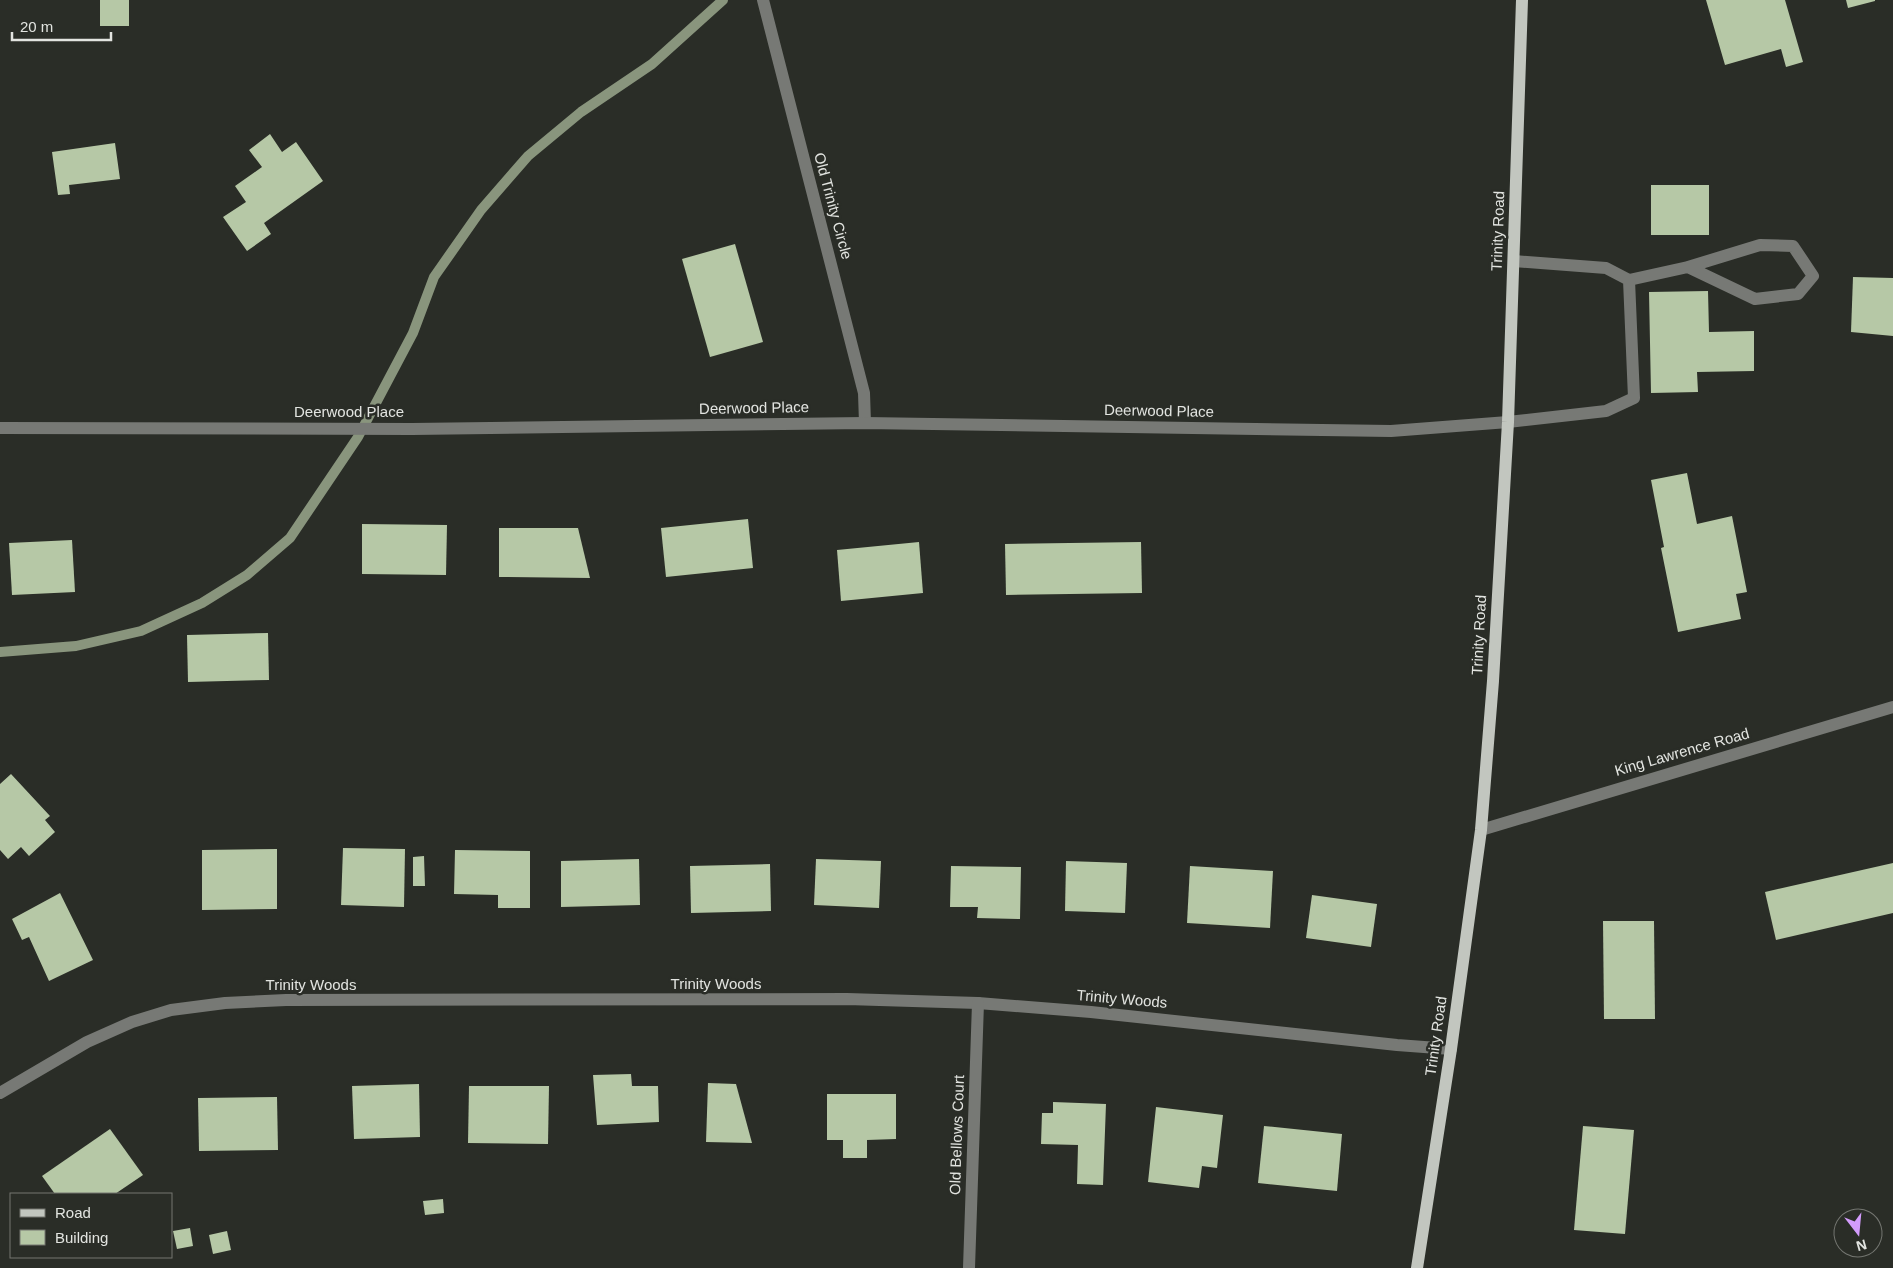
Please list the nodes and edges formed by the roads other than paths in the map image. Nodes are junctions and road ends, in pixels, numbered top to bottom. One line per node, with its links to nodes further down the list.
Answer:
1 (763, 0): 6 (street, Old Trinity Circle)
2 (1522, 0): 3 (main road, Trinity Road)
3 (1514, 260): 5 (street); 7 (main road, Trinity Road)
4 (1688, 267): 4 (street); 5 (street)
5 (1629, 280): 7 (street, Deerwood Place)
6 (865, 422): 7 (street, Deerwood Place); 8 (street, Deerwood Place)
7 (1508, 422): 10 (main road, Trinity Road)
8 (0, 428)
9 (1893, 707): 10 (street, King Lawrence Road)
10 (1481, 830): 12 (main road, Trinity Road)
11 (978, 1003): 12 (street, Trinity Woods); 13 (street, Trinity Woods); 14 (street, Old Bellows Court)
12 (1450, 1049): 15 (main road, Trinity Road)
13 (0, 1091)
14 (969, 1268)
15 (1417, 1268)

